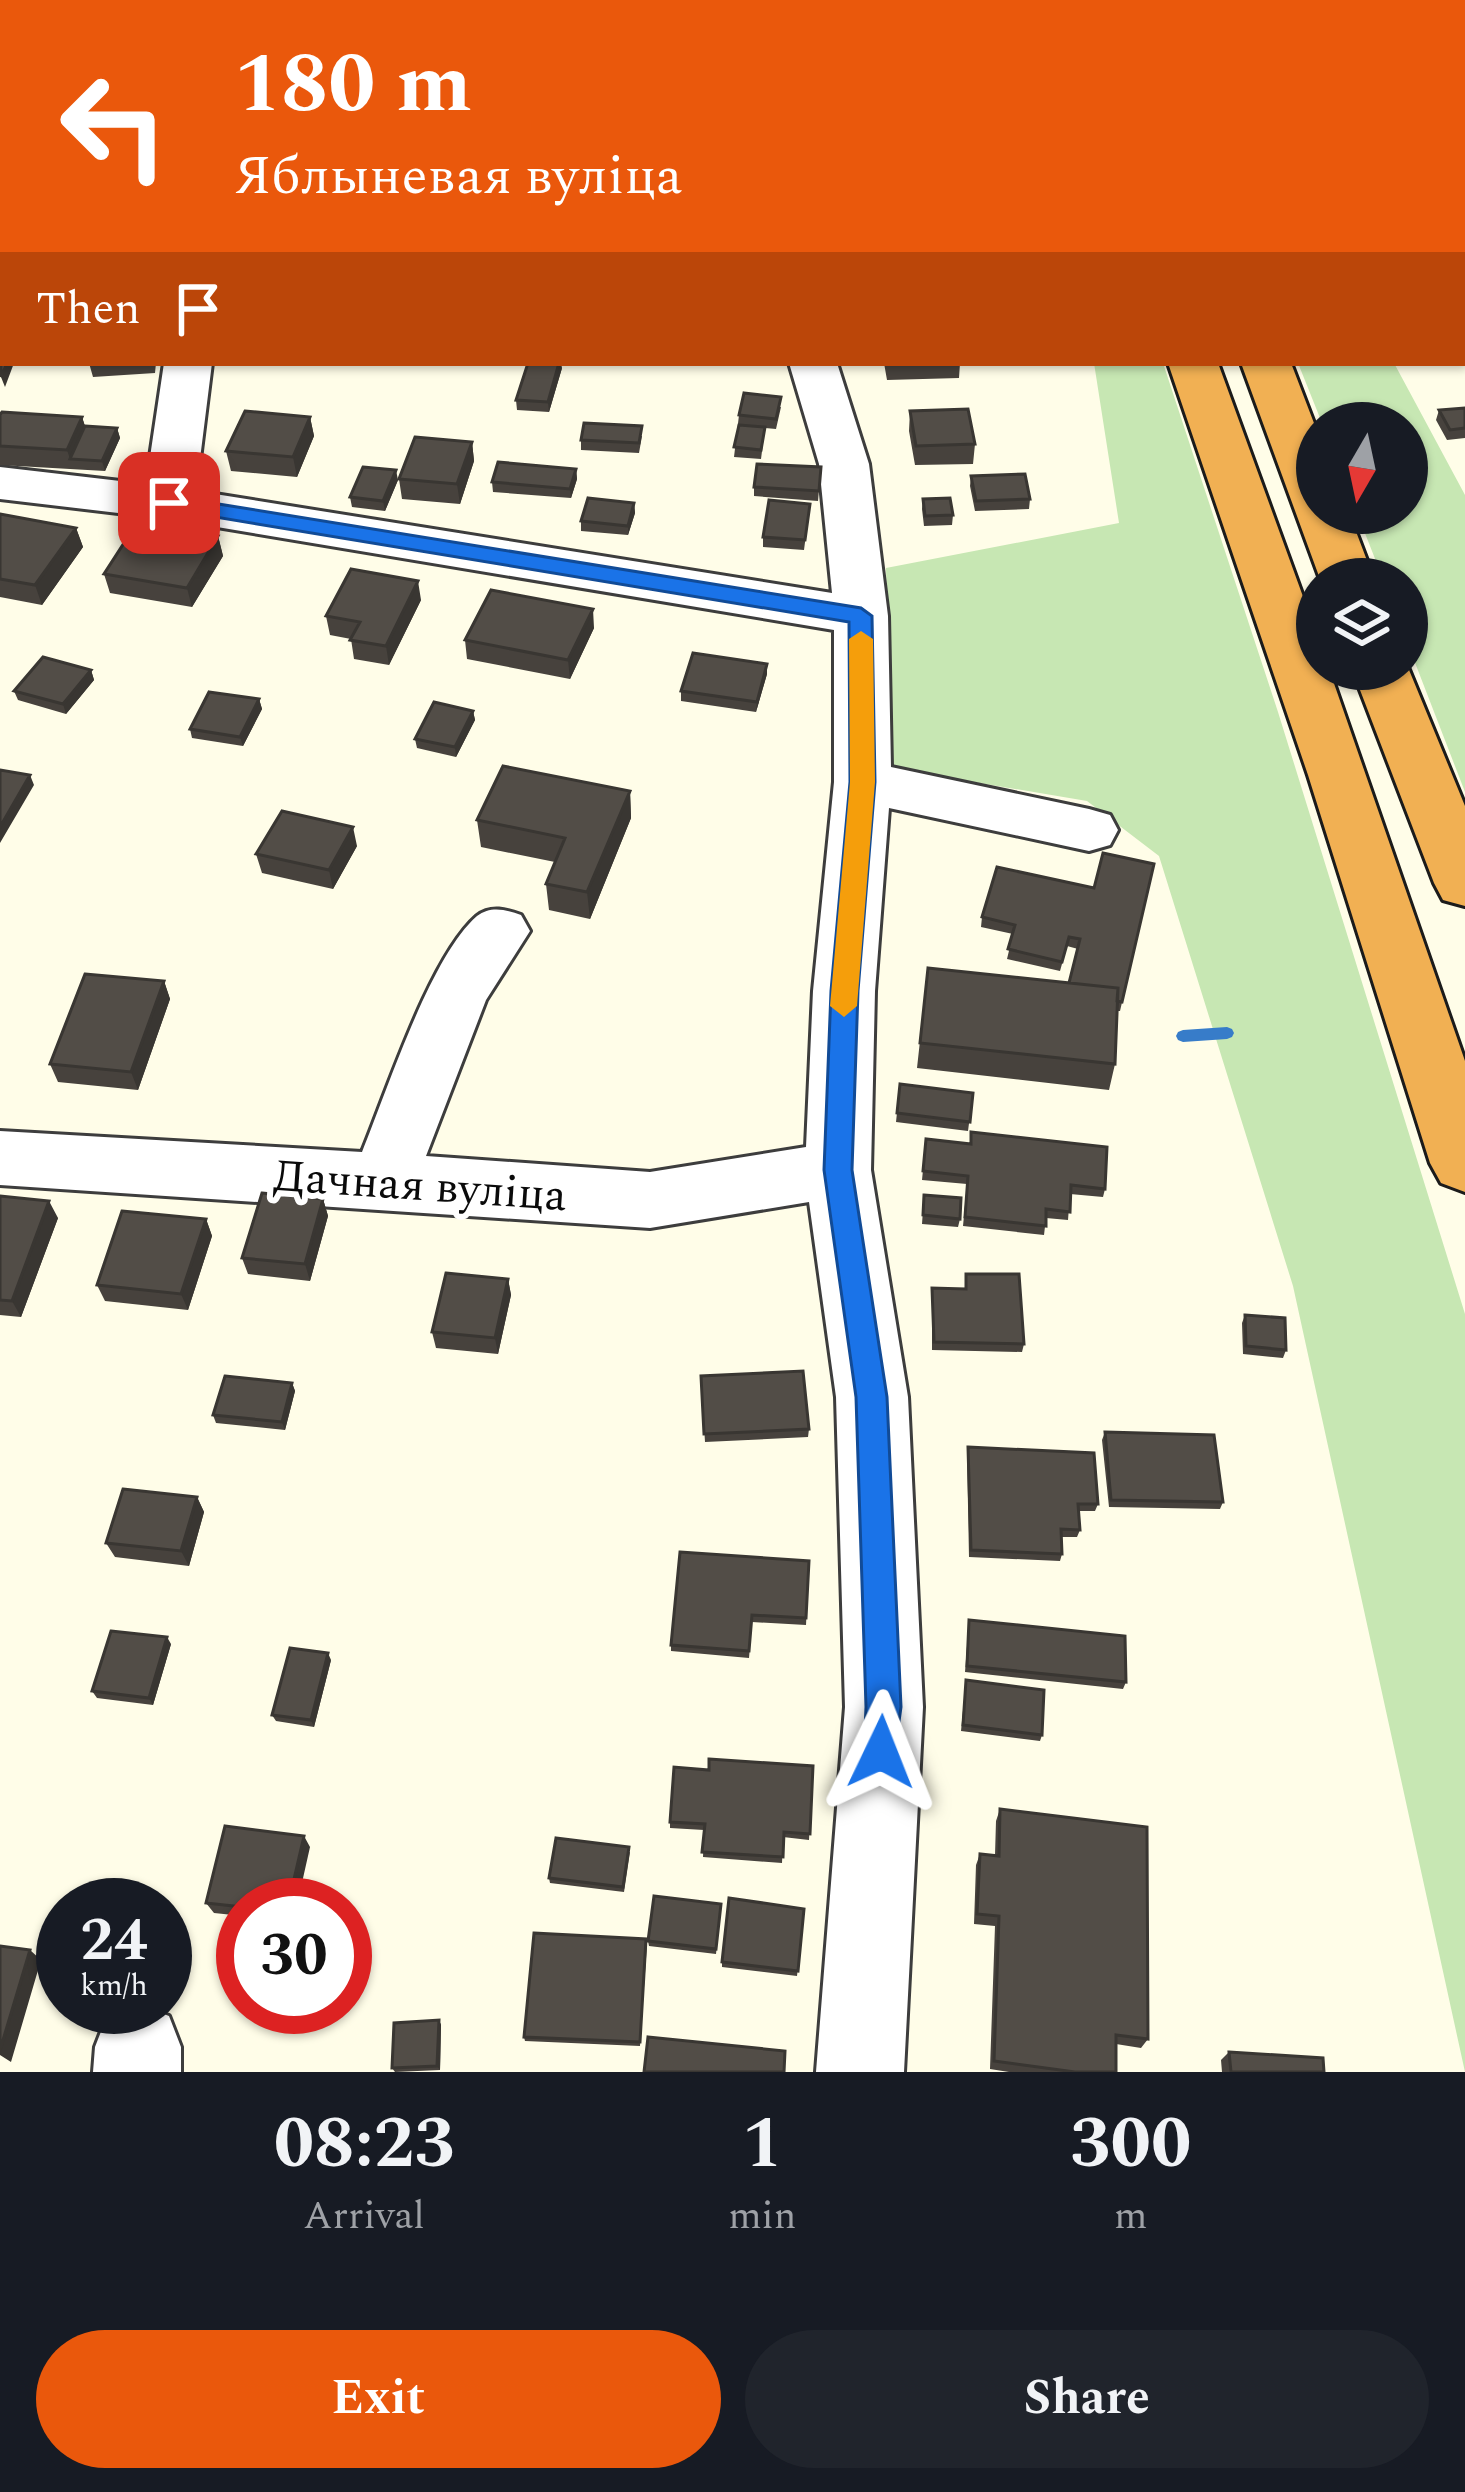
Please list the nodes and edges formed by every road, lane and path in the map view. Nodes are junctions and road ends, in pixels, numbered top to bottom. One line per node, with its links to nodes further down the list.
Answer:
1 (188, 366): 7 (street)
2 (814, 366): 8 (street)
3 (1193, 366): 15 (highway)
4 (1267, 366): 5 (highway)
5 (1296, 443)
6 (0, 483): 7 (street)
7 (169, 503): 8 (street)
8 (861, 616): 10 (street)
9 (1389, 690): 12 (highway)
10 (862, 782): 11 (street); 16 (street)
11 (1089, 830)
12 (1465, 883)
13 (500, 931): 17 (street)
14 (0, 1158): 17 (street, Дачная вуліца)
15 (1465, 1163)
16 (838, 1170): 17 (street, Дачная вуліца); 18 (street)
17 (383, 1182)
18 (860, 2072)

